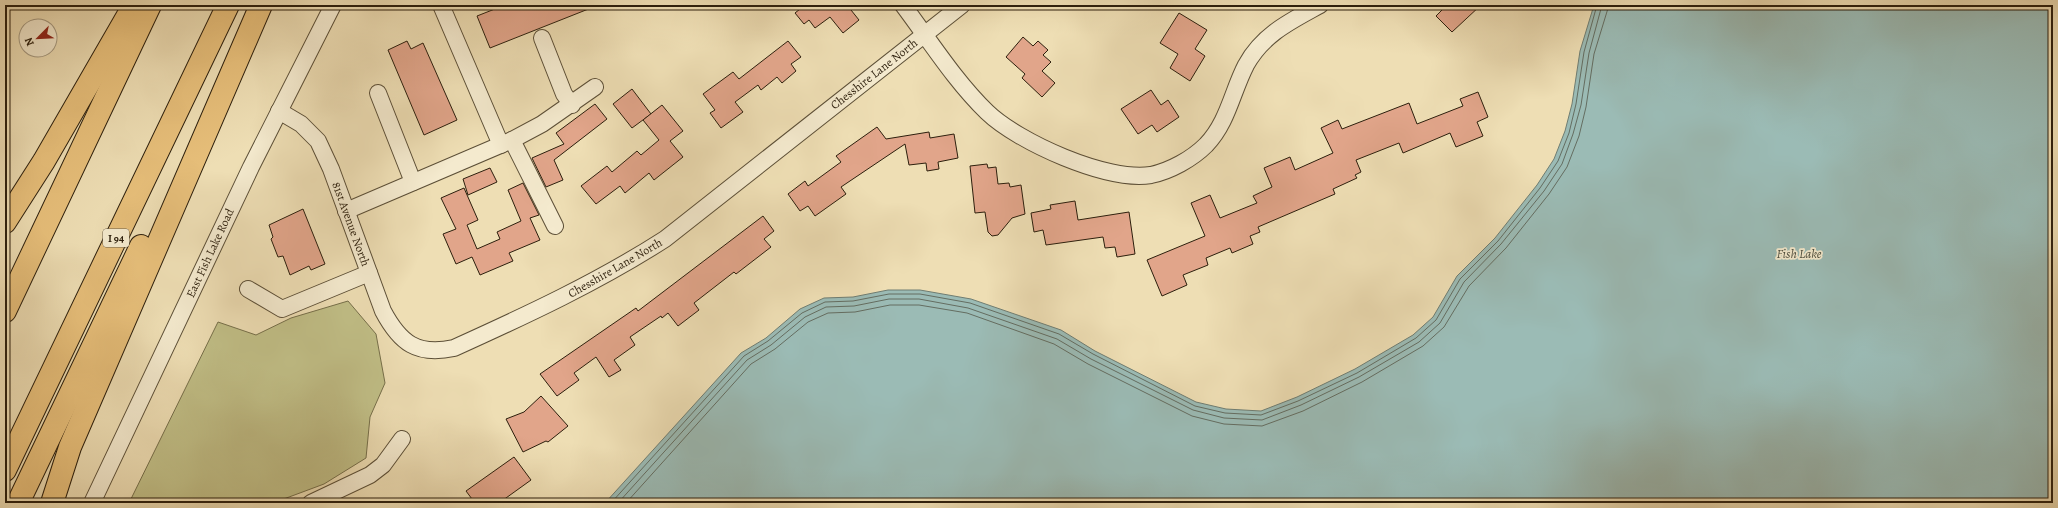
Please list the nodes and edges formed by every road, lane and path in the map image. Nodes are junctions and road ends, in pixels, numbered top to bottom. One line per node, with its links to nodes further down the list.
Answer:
1 (134, 5): 20 (highway)
2 (150, 5): 24 (highway)
3 (228, 5): 28 (highway, I 94)
4 (261, 5): 16 (highway)
5 (333, 5): 15 (street, East Fish Lake Road)
6 (443, 5): 17 (street)
7 (903, 5): 10 (street)
8 (962, 5): 10 (street)
9 (1320, 5): 10 (street, Chesshire Lane North)
10 (925, 34): 25 (street, Chesshire Lane North)
11 (542, 38): 14 (street)
12 (595, 87): 14 (street)
13 (378, 93): 18 (street)
14 (572, 105): 17 (street)
15 (279, 111): 19 (street, 81st Avenue North); 32 (street, East Fish Lake Road)
16 (210, 123): 27 (highway); 29 (highway)
17 (506, 142): 18 (street); 21 (street)
18 (413, 182): 19 (street)
19 (346, 210): 22 (street, 81st Avenue North)
20 (5, 222)
21 (555, 226)
22 (369, 272): 23 (street); 25 (street, 81st Avenue North)
23 (248, 289)
24 (5, 311)
25 (412, 346)
26 (402, 439): 33 (street)
27 (70, 447): 30 (highway); 31 (highway)
28 (5, 470)
29 (18, 503)
30 (40, 503)
31 (52, 503)
32 (92, 503)
33 (310, 503)

